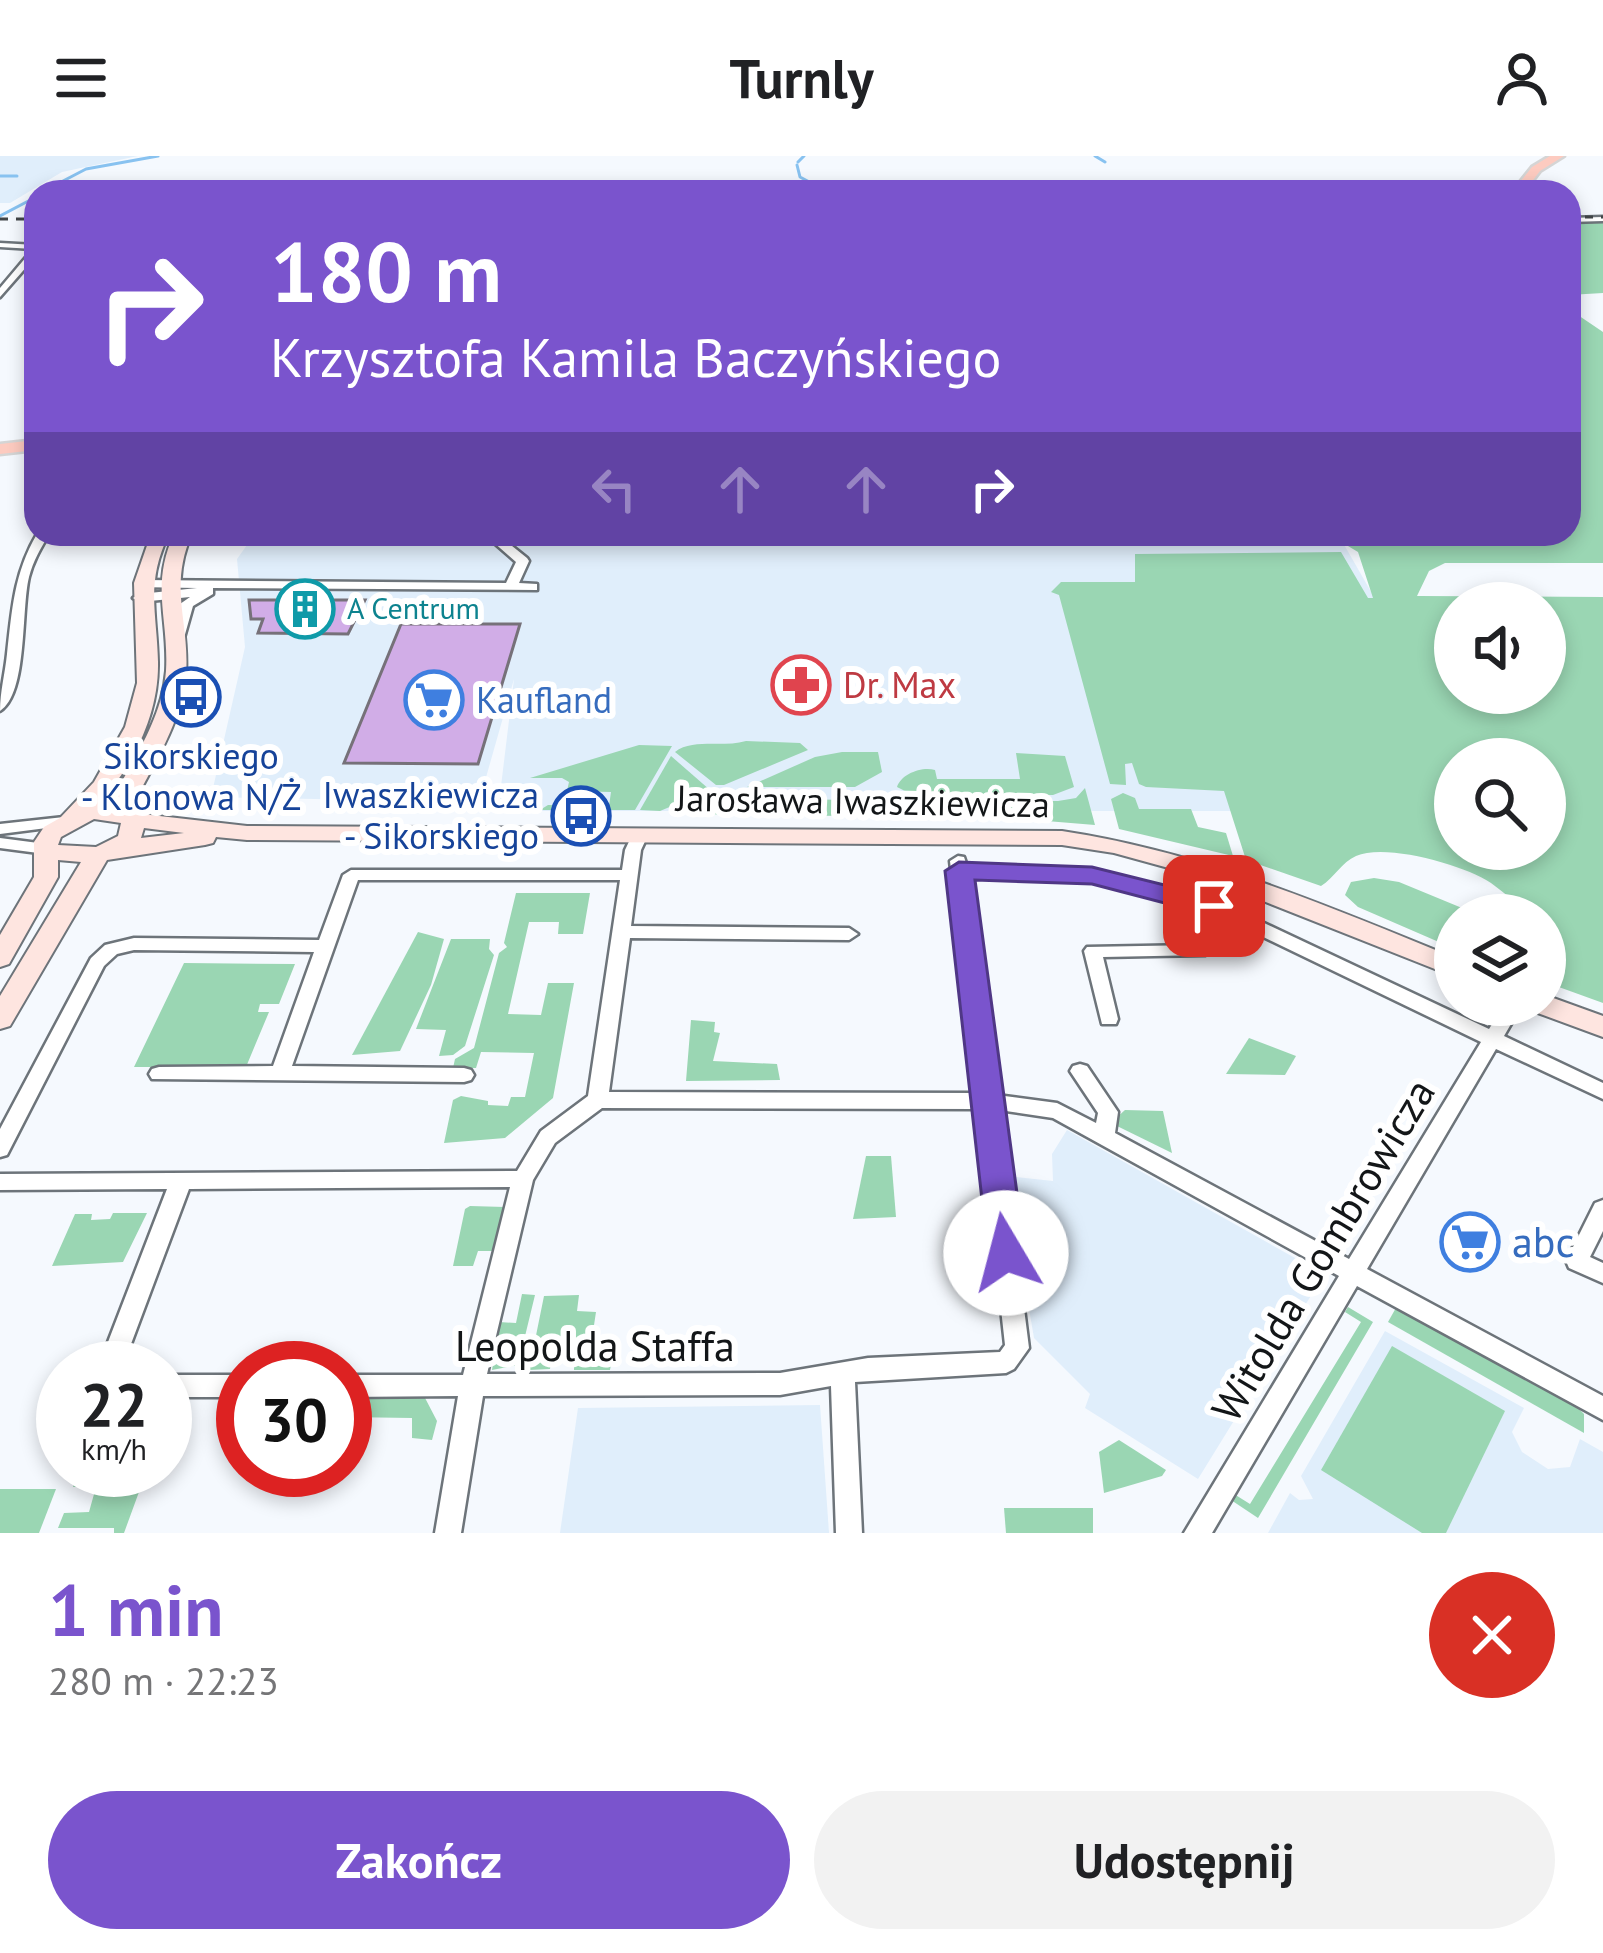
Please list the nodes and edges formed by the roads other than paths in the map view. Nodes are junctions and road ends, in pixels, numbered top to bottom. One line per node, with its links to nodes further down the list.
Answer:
1 (1558, 156): 2 (main road)
2 (1528, 180)
3 (24, 264): 4 (street)
4 (0, 294)
5 (37, 546): 16 (street)
6 (156, 546): 13 (street)
7 (179, 546): 12 (street)
8 (505, 546): 10 (street)
9 (268, 585): 10 (street); 12 (street); 14 (street)
10 (512, 587): 11 (street)
11 (532, 587)
12 (166, 589): 13 (street); 14 (street); 15 (street)
13 (140, 591): 18 (street)
14 (209, 591): 15 (street)
15 (175, 646): 17 (street)
16 (0, 707)
17 (132, 818): 18 (street, Jarosława Iwaszkiewicza); 20 (street, Jarosława Iwaszkiewicza); 25 (street)
18 (68, 820): 19 (street); 24 (street)
19 (0, 830)
20 (247, 833): 21 (street, Jarosława Iwaszkiewicza); 23 (street, Jarosława Iwaszkiewicza)
21 (640, 835): 26 (street); 27 (street, Jarosława Iwaszkiewicza)
22 (0, 843): 24 (street)
23 (163, 843): 25 (street, Jarosława Iwaszkiewicza); 28 (street)
24 (46, 849): 25 (street, Jarosława Iwaszkiewicza); 33 (street)
25 (105, 852): 28 (street)
26 (629, 875): 30 (street); 32 (street)
27 (1229, 875): 29 (street); 34 (street, Jarosława Iwaszkiewicza)
28 (67, 901): 36 (street)
29 (1214, 906): 37 (street); 40 (street); 47 (street)
30 (622, 932): 31 (street); 46 (street)
31 (849, 934)
32 (326, 946): 42 (street); 49 (street)
33 (0, 958)
34 (1434, 959)
35 (1566, 1013): 39 (street)
36 (0, 1019)
37 (1109, 1019)
38 (1503, 1026): 40 (street, Witolda Gombrowicza)
39 (1603, 1027)
40 (1495, 1042): 45 (street); 54 (street, Witolda Gombrowicza)
41 (1080, 1071): 48 (street)
42 (280, 1073): 43 (street); 44 (street)
43 (159, 1074)
44 (456, 1075)
45 (1603, 1092)
46 (598, 1100): 47 (street); 51 (street)
47 (986, 1101): 48 (street); 57 (street, Leopolda Staffa)
48 (1104, 1137): 54 (street)
49 (0, 1149)
50 (181, 1180): 51 (street); 52 (street); 56 (street)
51 (523, 1180): 59 (street)
52 (0, 1181)
53 (1603, 1209): 55 (street)
54 (1355, 1273): 60 (street); 63 (street, Witolda Gombrowicza)
55 (1603, 1274)
56 (120, 1341)
57 (843, 1372): 59 (street, Leopolda Staffa); 62 (street)
58 (372, 1386): 59 (street, Leopolda Staffa)
59 (472, 1387): 61 (street)
60 (1603, 1409)
61 (448, 1533)
62 (849, 1533)
63 (1197, 1533)

